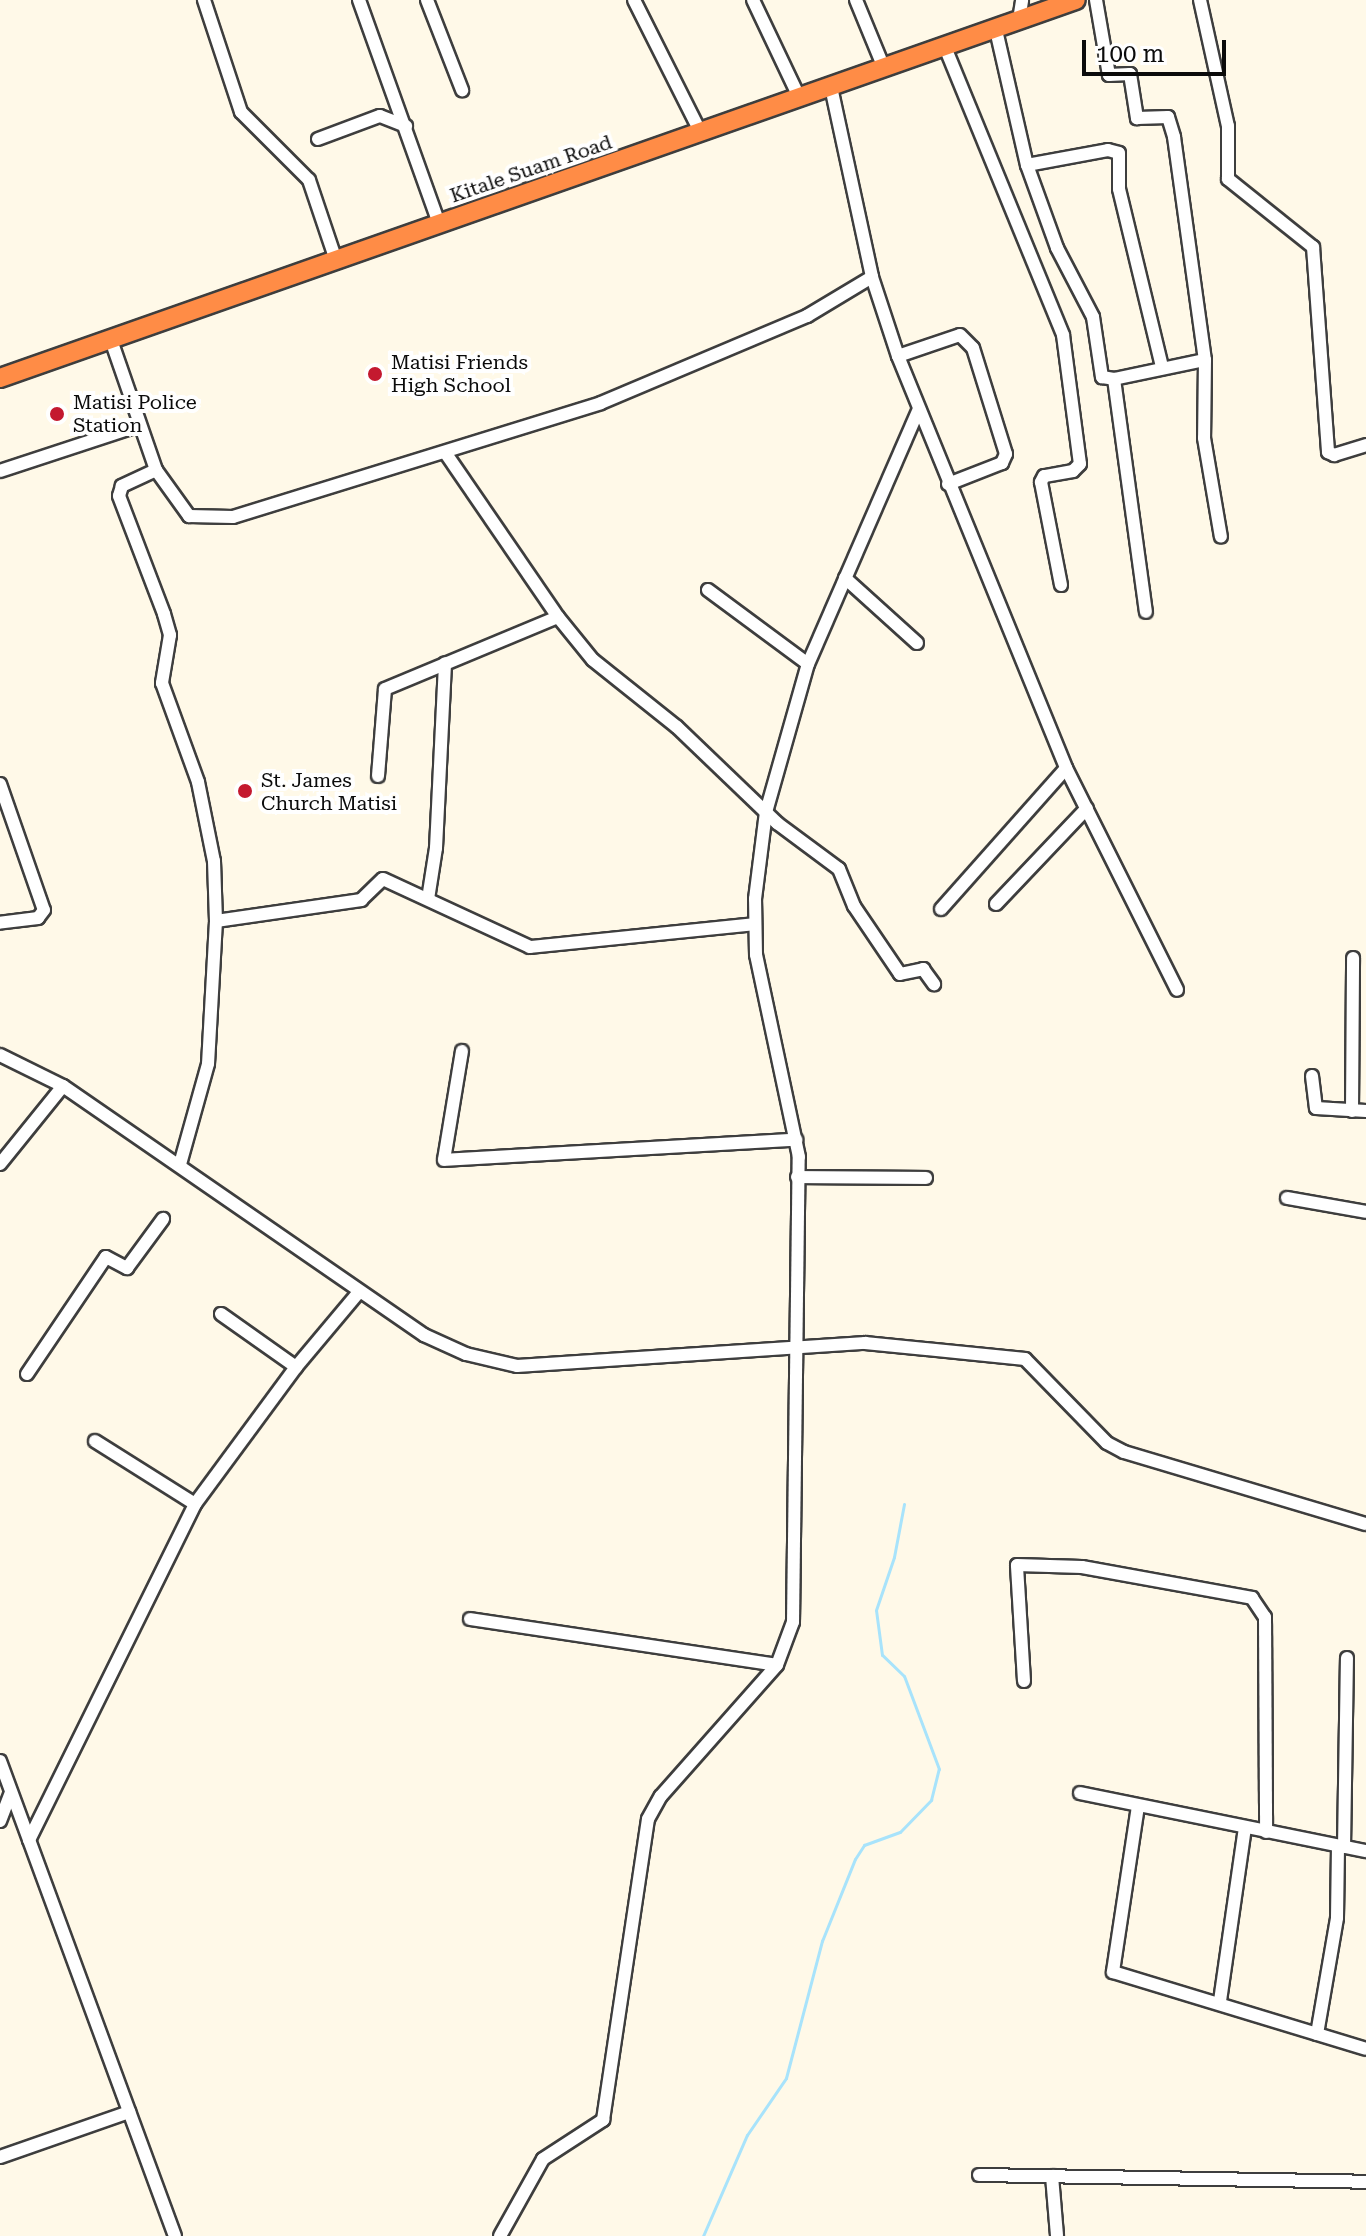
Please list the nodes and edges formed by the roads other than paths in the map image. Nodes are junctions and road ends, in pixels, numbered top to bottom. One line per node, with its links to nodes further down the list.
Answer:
1 (204, 0): 23 (street)
2 (359, 0): 18 (street)
3 (427, 0): 16 (street)
4 (634, 0): 19 (street)
5 (753, 0): 17 (street)
6 (856, 0): 14 (street)
7 (1022, 0): 11 (street)
8 (1076, 0): 11 (highway, Kitale Suam Road)
9 (1096, 0): 27 (street)
10 (1200, 0): 33 (street)
11 (1019, 20): 12 (highway, Kitale Suam Road)
12 (996, 30): 13 (highway, Kitale Suam Road); 21 (street)
13 (945, 47): 14 (highway, Kitale Suam Road); 40 (street)
14 (884, 68): 15 (highway, Kitale Suam Road)
15 (831, 87): 17 (highway, Kitale Suam Road); 24 (street)
16 (462, 90)
17 (799, 97): 19 (highway, Kitale Suam Road)
18 (406, 126): 20 (street); 22 (street)
19 (701, 133): 22 (highway, Kitale Suam Road)
20 (318, 139)
21 (1027, 165): 28 (street); 30 (street)
22 (439, 224): 23 (highway, Kitale Suam Road)
23 (336, 260): 25 (highway, Kitale Suam Road)
24 (872, 277): 26 (street); 34 (street)
25 (111, 340): 29 (highway, Kitale Suam Road); 32 (street)
26 (898, 356): 31 (street); 37 (street)
27 (1205, 360): 28 (street); 38 (street)
28 (1162, 367): 30 (street)
29 (0, 378)
30 (1114, 379): 42 (street)
31 (919, 409): 37 (street); 39 (street)
32 (140, 425): 35 (street); 36 (street)
33 (1366, 445)
34 (447, 455): 35 (street); 43 (street)
35 (156, 470): 55 (street)
36 (0, 471)
37 (948, 484): 47 (street)
38 (1221, 537)
39 (845, 578): 44 (street); 46 (street)
40 (1061, 585)
41 (708, 590): 46 (street)
42 (1146, 612)
43 (558, 617): 45 (street); 51 (street)
44 (917, 643)
45 (445, 663): 48 (street); 52 (street)
46 (808, 664): 51 (street)
47 (1066, 768): 50 (street); 54 (street)
48 (378, 776)
49 (0, 784): 56 (street)
50 (1087, 808): 53 (street); 60 (street)
51 (766, 812): 57 (street); 59 (street)
52 (428, 899): 55 (street); 57 (street)
53 (996, 904)
54 (941, 909)
55 (216, 921): 69 (street)
56 (0, 923)
57 (755, 924): 67 (street)
58 (1353, 958): 65 (street)
59 (934, 984)
60 (1177, 990)
61 (462, 1051): 67 (street)
62 (0, 1055): 64 (street)
63 (1312, 1076): 65 (street)
64 (63, 1086): 68 (street); 69 (street)
65 (1352, 1111): 66 (street)
66 (1366, 1111)
67 (796, 1140): 70 (street)
68 (0, 1164)
69 (180, 1164): 75 (street)
70 (797, 1177): 71 (street); 77 (street)
71 (926, 1178)
72 (1287, 1198): 73 (street)
73 (1366, 1212)
74 (163, 1219): 79 (street)
75 (359, 1292): 77 (street); 78 (street)
76 (221, 1314): 78 (street)
77 (793, 1347): 82 (street); 85 (street)
78 (296, 1367): 81 (street)
79 (27, 1374)
80 (95, 1441): 81 (street)
81 (195, 1504): 94 (street)
82 (1366, 1524)
83 (470, 1619): 85 (street)
84 (1347, 1658): 95 (street)
85 (777, 1665): 106 (street)
86 (1024, 1681): 93 (street)
87 (0, 1761): 88 (street)
88 (11, 1793): 91 (street); 94 (street)
89 (1080, 1793): 90 (street)
90 (1138, 1806): 92 (street); 97 (street)
91 (0, 1821)
92 (1245, 1828): 93 (street); 97 (street)
93 (1266, 1832): 95 (street)
94 (29, 1840): 100 (street)
95 (1341, 1847): 96 (street); 98 (street)
96 (1366, 1851)
97 (1220, 2001): 98 (street)
98 (1317, 2034): 99 (street)
99 (1366, 2049)
100 (129, 2112): 101 (street); 105 (street)
101 (0, 2157)
102 (979, 2175): 103 (street)
103 (1052, 2176): 104 (street); 107 (street)
104 (1366, 2182)
105 (175, 2236)
106 (500, 2236)
107 (1057, 2236)

